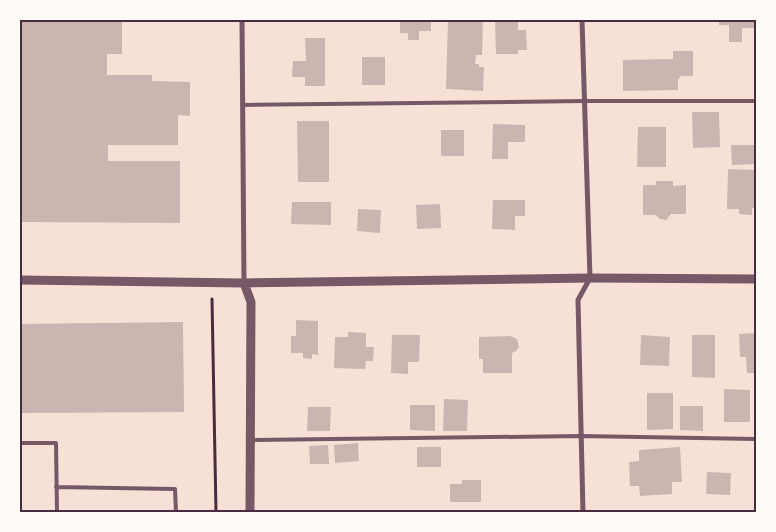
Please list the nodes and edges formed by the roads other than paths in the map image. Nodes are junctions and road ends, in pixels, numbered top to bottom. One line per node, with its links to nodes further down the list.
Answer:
1 (242, 20): 5 (street)
2 (582, 20): 3 (street)
3 (585, 101): 4 (lane); 5 (lane); 6 (street)
4 (756, 102)
5 (243, 105): 9 (street)
6 (590, 278): 7 (street); 9 (street); 10 (street)
7 (756, 279)
8 (20, 280): 9 (street)
9 (244, 283): 12 (street)
10 (581, 436): 11 (lane); 12 (lane); 18 (street)
11 (756, 439)
12 (250, 440): 17 (street)
13 (20, 443): 14 (lane)
14 (56, 487): 15 (lane); 16 (lane)
15 (57, 512)
16 (176, 512)
17 (250, 512)
18 (583, 512)

